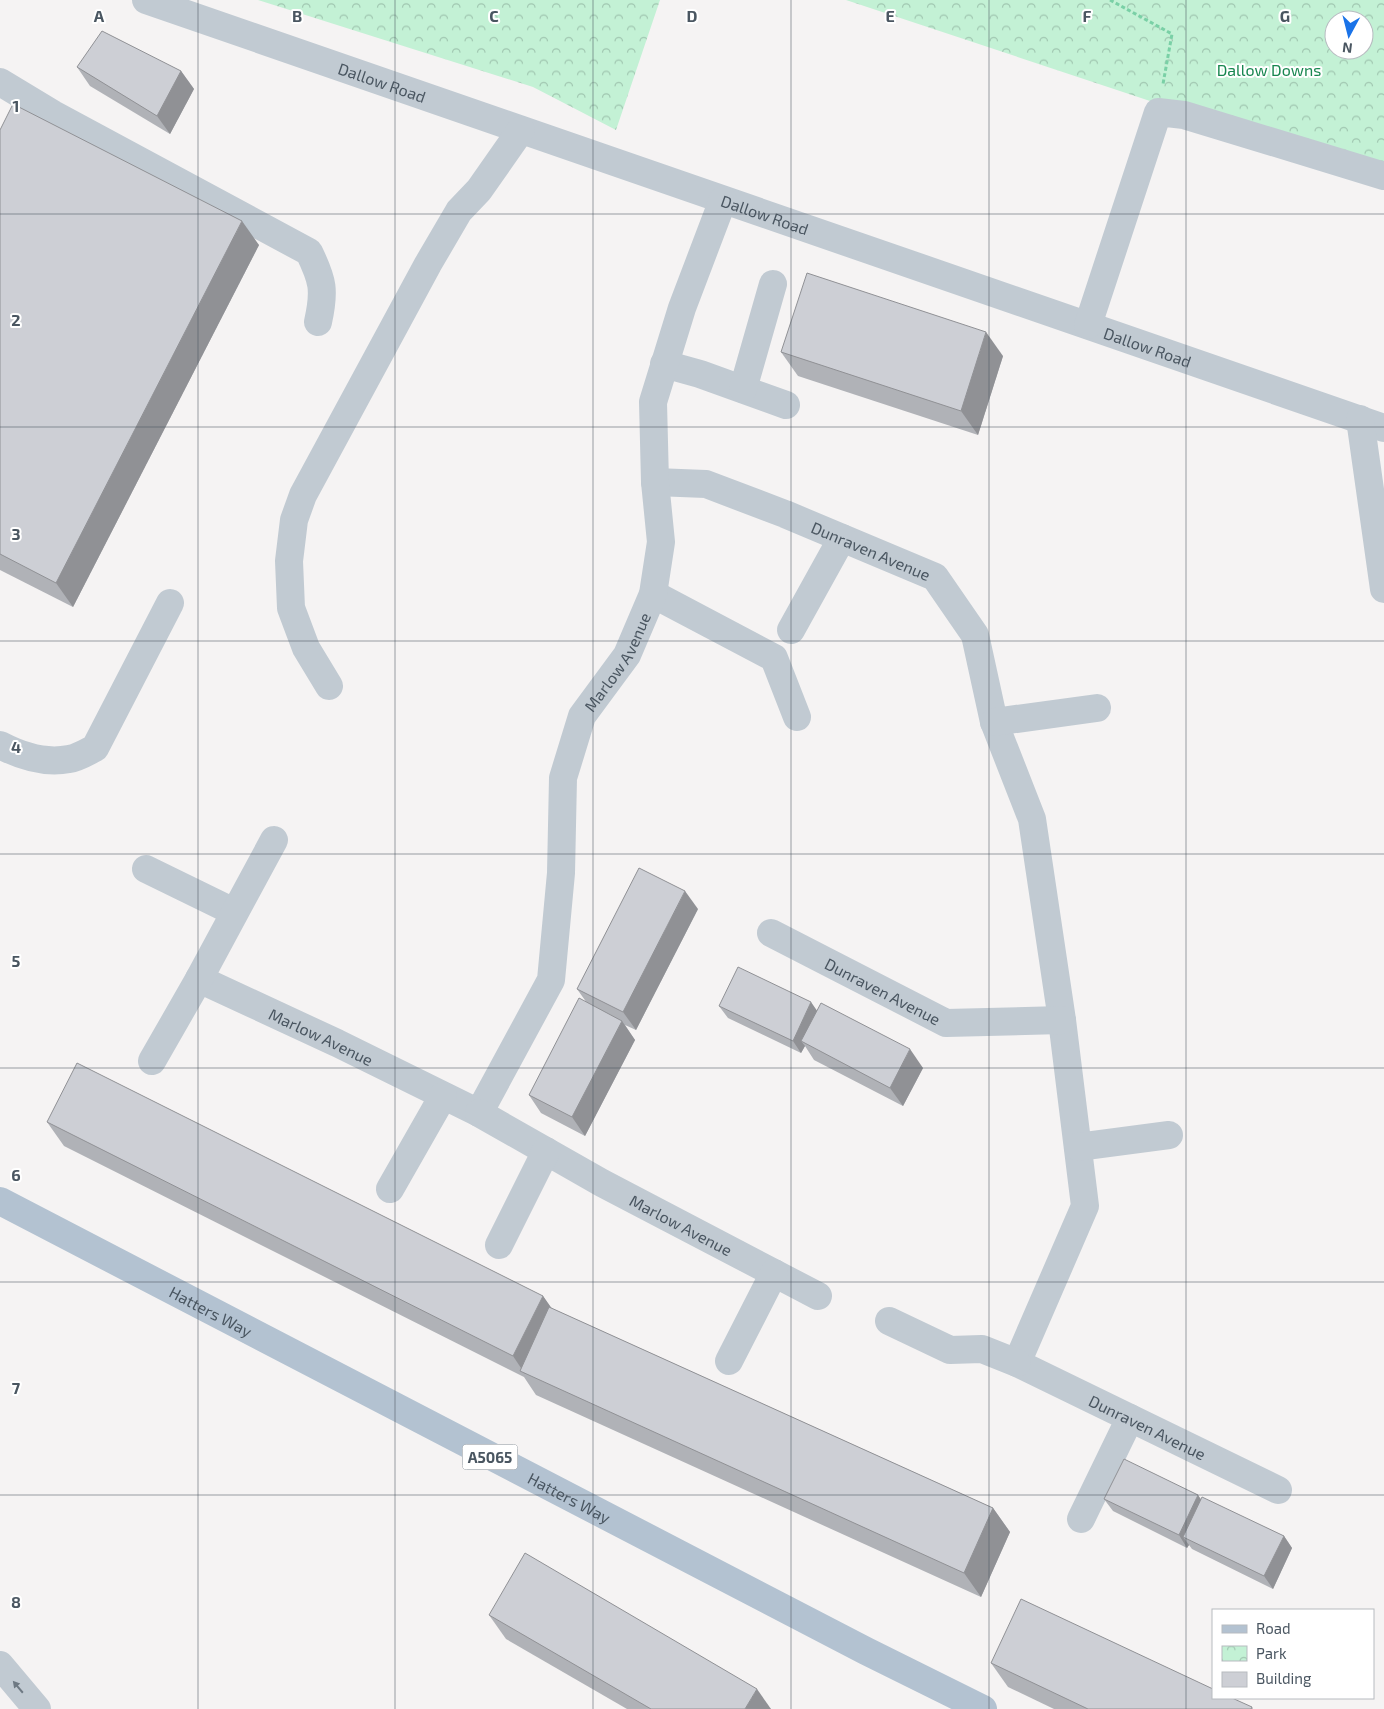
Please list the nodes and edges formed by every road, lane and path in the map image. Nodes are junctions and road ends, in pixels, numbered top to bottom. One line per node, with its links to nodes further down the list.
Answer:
1 (146, 0): 5 (street, Dallow Road)
2 (1110, 0): 4 (path)
3 (0, 82): 9 (street)
4 (1158, 112): 6 (street); 10 (street)
5 (521, 130): 7 (street, Dallow Road); 21 (street)
6 (1384, 176)
7 (723, 200): 10 (street, Dallow Road); 11 (street, Marlow Avenue)
8 (773, 284): 12 (street)
9 (318, 322)
10 (1088, 325): 14 (street, Dallow Road)
11 (664, 364): 12 (street); 15 (street, Marlow Avenue)
12 (743, 389): 13 (street)
13 (786, 405)
14 (1372, 423): 17 (street)
15 (655, 482): 16 (street, Dunraven Avenue); 18 (street, Marlow Avenue)
16 (842, 538): 20 (street); 24 (street, Dunraven Avenue)
17 (1384, 589)
18 (653, 594): 23 (street); 34 (street, Marlow Avenue)
19 (170, 603): 25 (street)
20 (791, 630)
21 (329, 686)
22 (1097, 708): 24 (street)
23 (797, 716)
24 (994, 722): 31 (street, Dunraven Avenue)
25 (0, 745)
26 (274, 840): 28 (street)
27 (146, 869): 28 (street)
28 (234, 912): 30 (street)
29 (771, 932): 31 (street, Dunraven Avenue)
30 (199, 979): 32 (street); 33 (street, Marlow Avenue)
31 (1062, 1020): 36 (street, Dunraven Avenue)
32 (152, 1061)
33 (443, 1096): 34 (street, Marlow Avenue); 38 (street)
34 (479, 1113): 37 (street, Marlow Avenue)
35 (1169, 1135): 36 (street)
36 (1078, 1147): 45 (street, Dunraven Avenue)
37 (546, 1151): 40 (street); 41 (street, Marlow Avenue)
38 (390, 1189)
39 (0, 1201): 51 (main road, Hatters Way / A5065)
40 (499, 1245)
41 (774, 1273): 42 (street, Marlow Avenue); 44 (street)
42 (818, 1296)
43 (889, 1321): 45 (street, Dunraven Avenue)
44 (729, 1361)
45 (1017, 1363): 46 (street, Dunraven Avenue)
46 (1130, 1418): 47 (street, Dunraven Avenue); 48 (street)
47 (1278, 1490)
48 (1081, 1519)
49 (0, 1664): 50 (street, one-way to 49)
50 (37, 1709)
51 (983, 1709)

